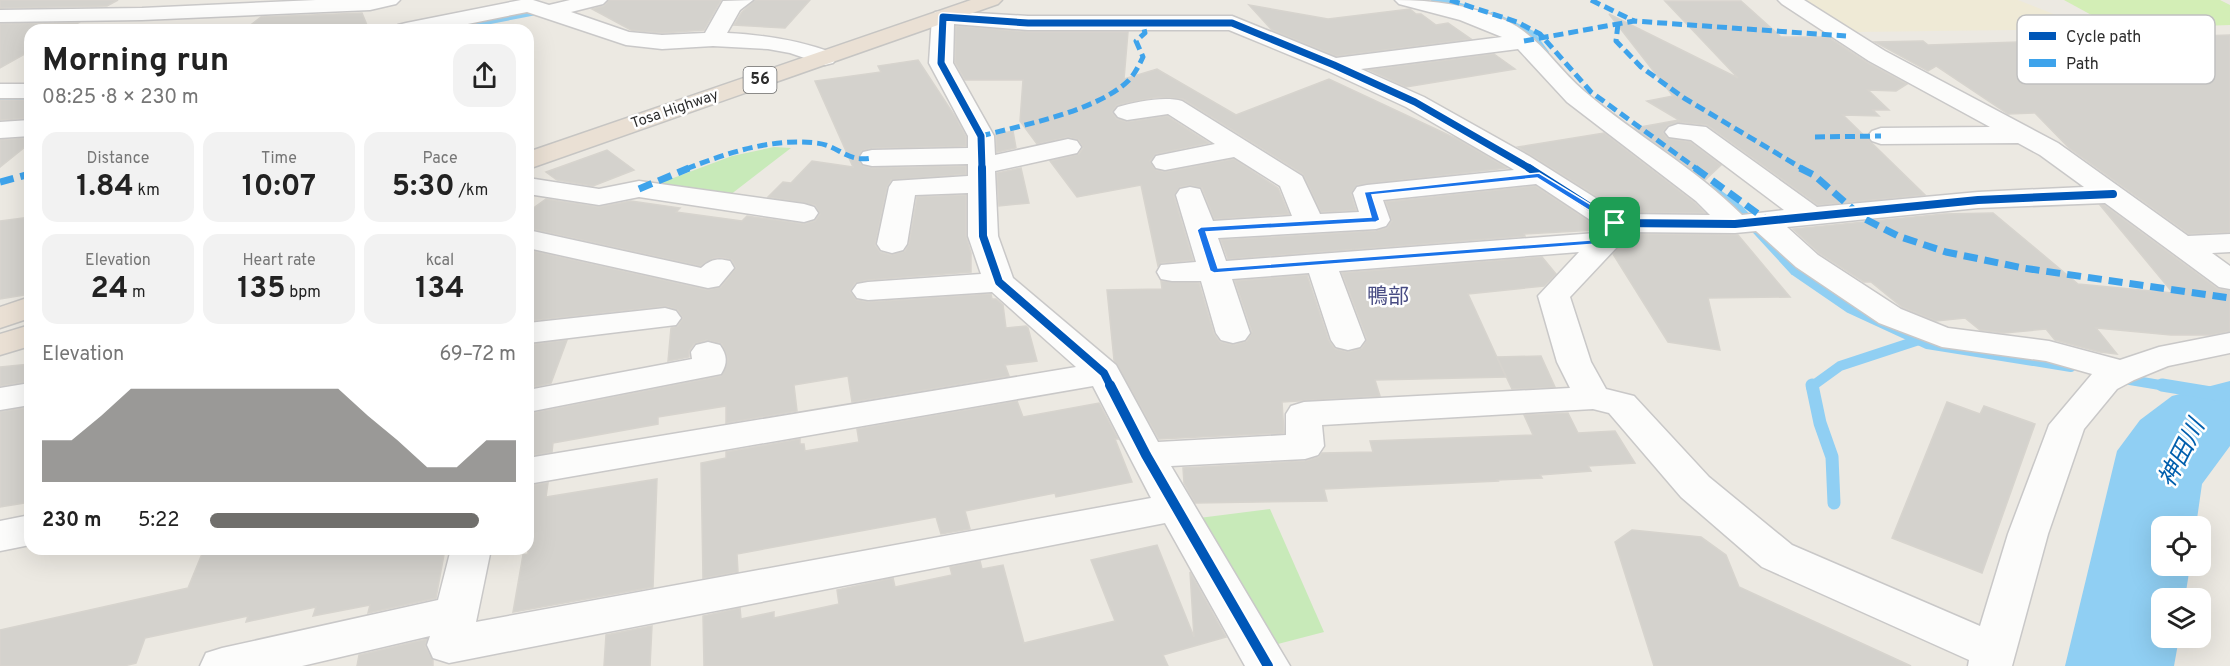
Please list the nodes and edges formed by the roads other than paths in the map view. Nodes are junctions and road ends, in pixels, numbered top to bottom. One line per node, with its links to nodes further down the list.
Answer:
1 (19, 0): 12 (street)
2 (596, 0): 8 (street)
3 (742, 0): 15 (street)
4 (991, 0): 10 (highway, Tosa Highway / 56)
5 (1071, 0): 14 (street)
6 (1406, 0): 16 (street)
7 (1789, 0): 26 (street)
8 (533, 6): 13 (street); 15 (street)
9 (380, 8): 11 (street)
10 (936, 9): 14 (street); 17 (highway, Tosa Highway / 56); 18 (highway, Tosa Highway / 56); 34 (street)
11 (143, 14): 12 (street)
12 (1, 16)
13 (438, 24)
14 (1028, 24): 19 (street)
15 (713, 39): 17 (street)
16 (1524, 41): 19 (street); 41 (street)
17 (795, 46): 18 (street); 28 (highway, Tosa Highway / 56)
18 (825, 58): 31 (highway, Tosa Highway / 56)
19 (1334, 65): 35 (street)
20 (0, 91): 21 (street)
21 (24, 91)
22 (1127, 112): 30 (street)
23 (24, 128): 24 (street)
24 (0, 130)
25 (1678, 132): 40 (street)
26 (2023, 135): 27 (street); 37 (street)
27 (1881, 136)
28 (534, 137)
29 (1068, 147): 34 (street)
30 (1238, 148): 33 (street); 42 (street)
31 (534, 159)
32 (872, 159): 34 (street)
33 (1166, 162)
34 (981, 169): 47 (street); 54 (street)
35 (1539, 176): 42 (street); 44 (street)
36 (534, 187): 39 (street)
37 (2113, 194): 40 (street); 48 (street)
38 (1190, 195): 43 (street)
39 (804, 213)
40 (1810, 216): 41 (street)
41 (1750, 223): 44 (street); 67 (street)
42 (1309, 224): 43 (street)
43 (1201, 230): 51 (street)
44 (1611, 232): 49 (street); 69 (street)
45 (534, 240): 50 (street)
46 (2230, 243): 48 (street)
47 (892, 244)
48 (2182, 245): 53 (street)
49 (1321, 264): 51 (street); 62 (street)
50 (719, 268)
51 (1214, 271): 52 (street); 60 (street)
52 (1172, 272)
53 (2230, 280)
54 (999, 282): 55 (street); 66 (street)
55 (868, 291)
56 (24, 310): 57 (highway)
57 (0, 318)
58 (665, 318): 59 (street)
59 (534, 332)
60 (1233, 333)
61 (24, 337): 64 (highway)
62 (1348, 340)
63 (2230, 343): 67 (street)
64 (0, 345)
65 (708, 352): 71 (street)
66 (1104, 373): 72 (street); 73 (street)
67 (2115, 376): 79 (street)
68 (24, 395): 70 (street)
69 (1593, 398): 72 (street); 79 (street)
70 (0, 399)
71 (534, 400)
72 (1146, 455): 74 (street)
73 (534, 470)
74 (1176, 507): 78 (street); 81 (street)
75 (24, 531): 76 (street)
76 (0, 536)
77 (470, 555): 78 (street)
78 (450, 641): 80 (street)
79 (1992, 658)
80 (222, 666)
81 (1268, 666)

